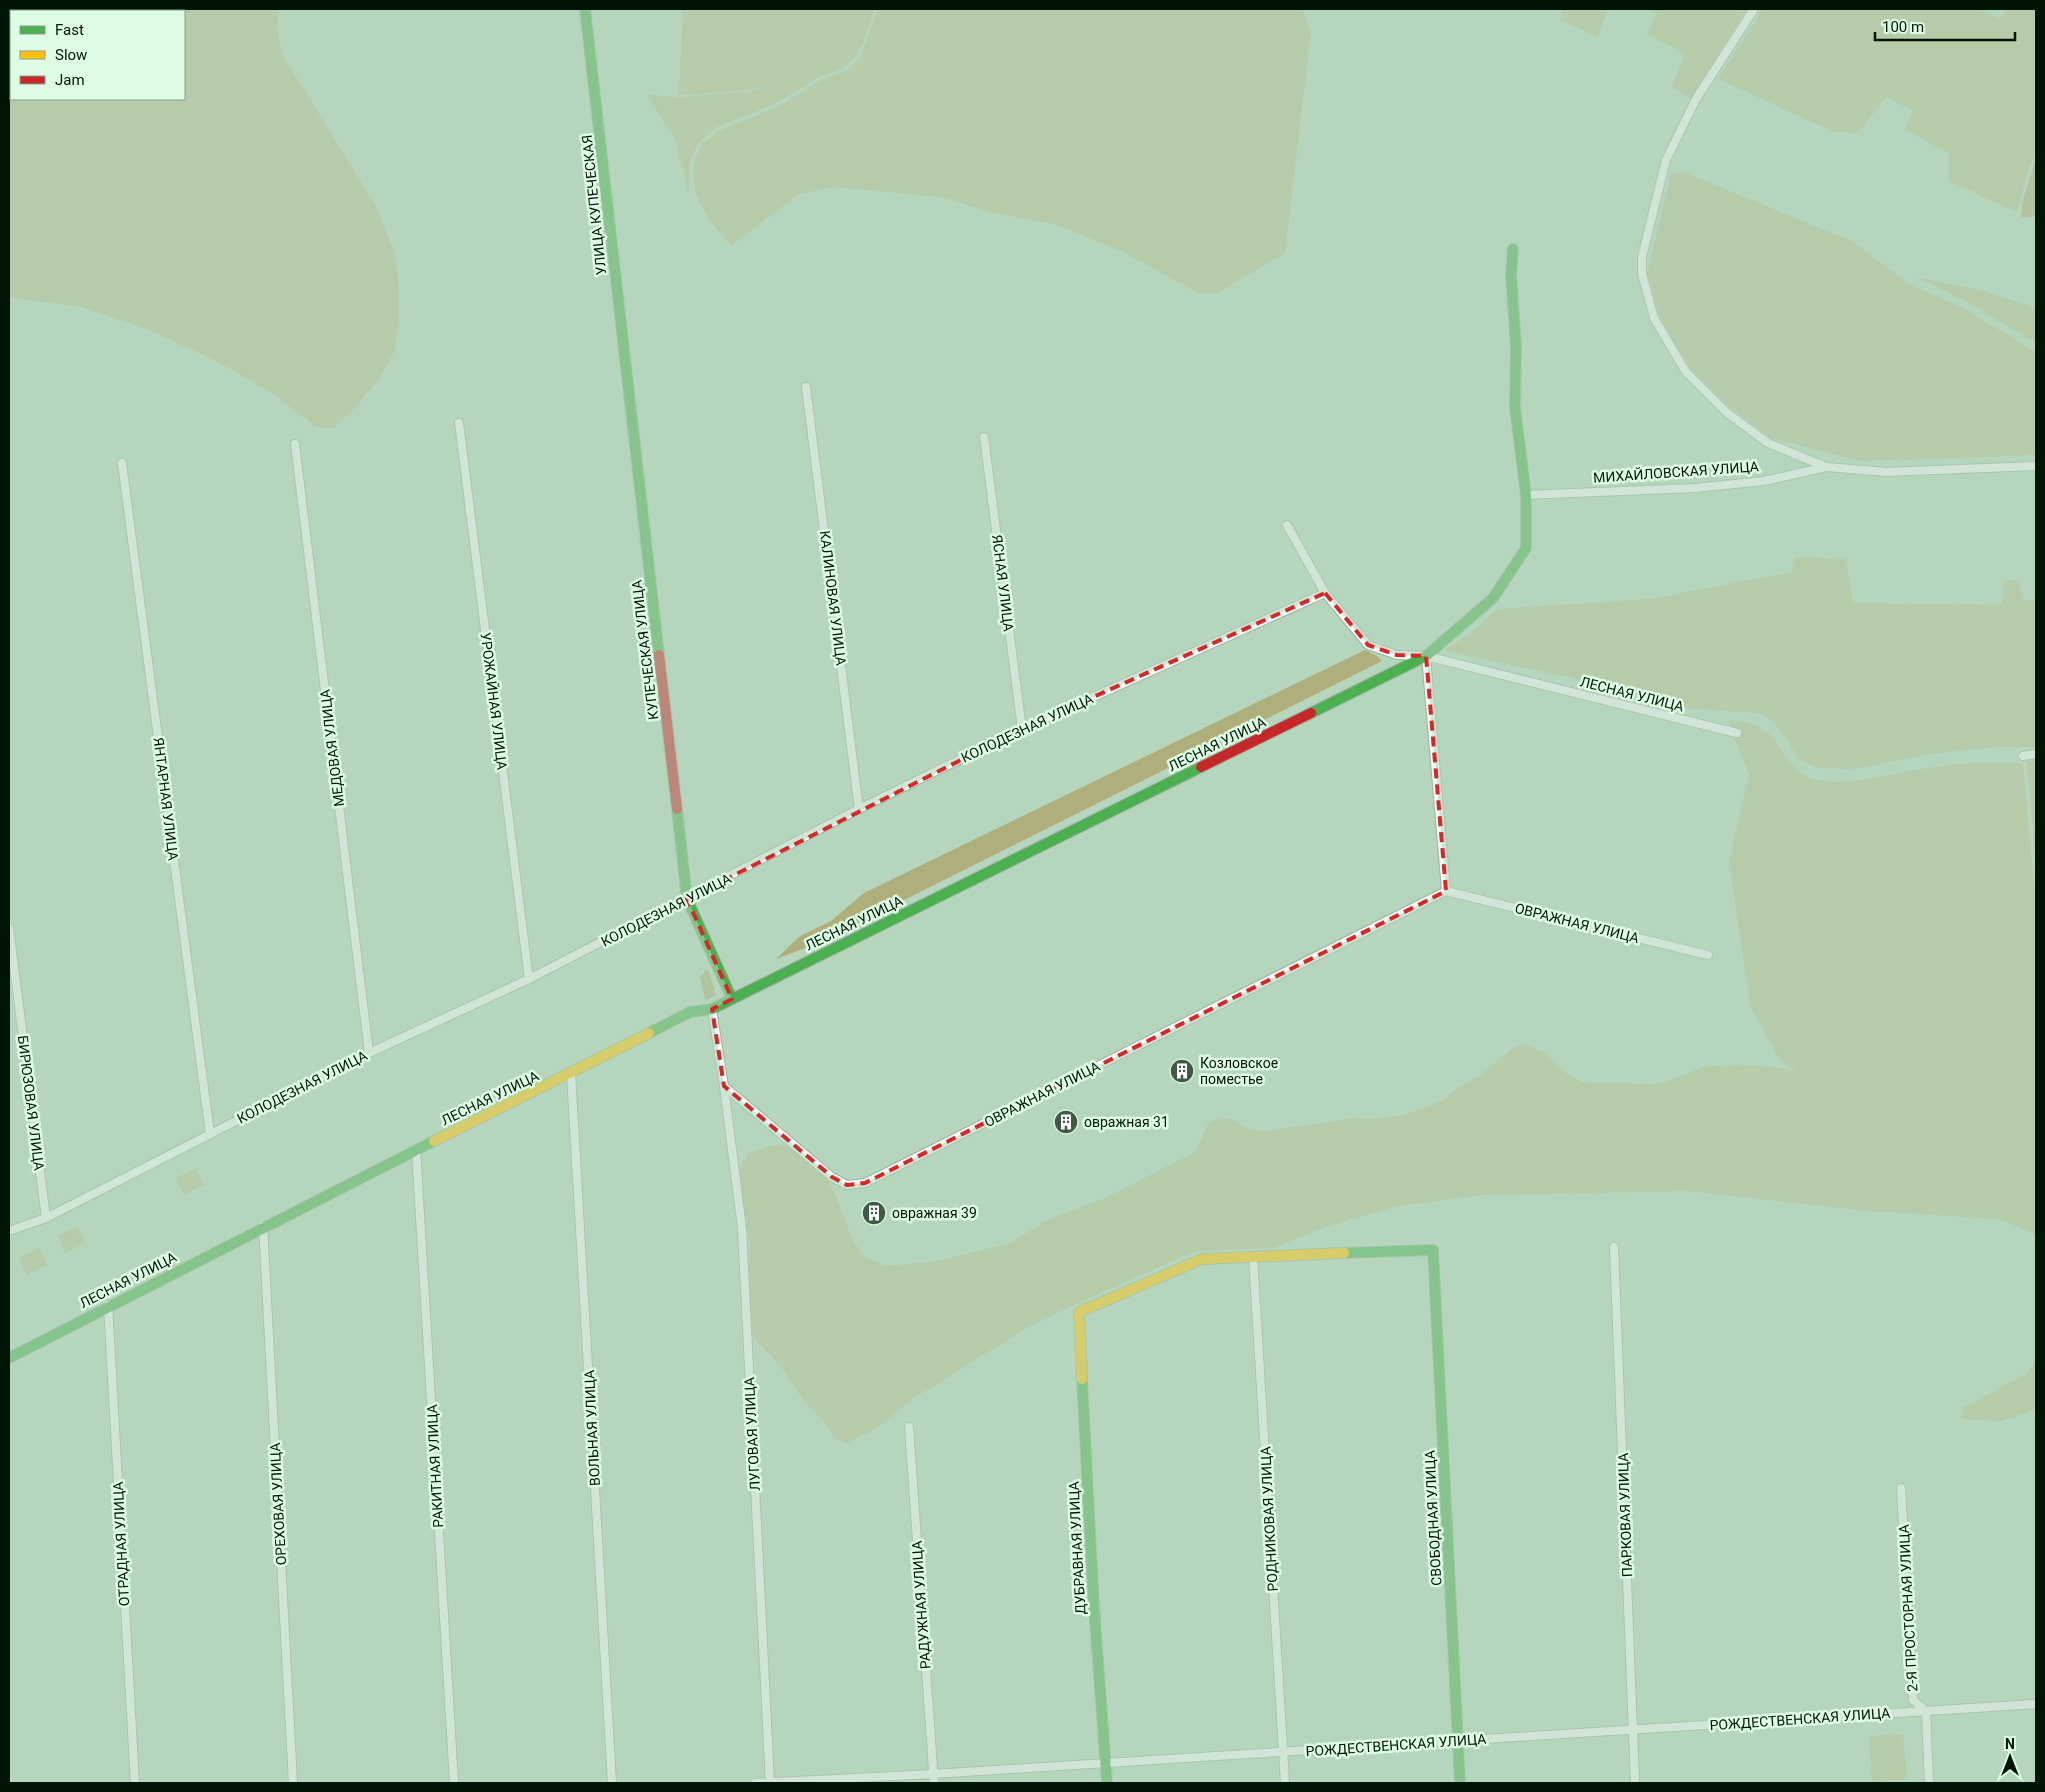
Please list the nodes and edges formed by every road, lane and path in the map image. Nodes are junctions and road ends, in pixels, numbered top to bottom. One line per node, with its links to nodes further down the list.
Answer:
1 (585, 9): 5 (street, УЛИЦА КУПЕЧЕСКАЯ)
2 (1754, 9): 11 (street, МИХАЙЛОВСКАЯ УЛИЦА)
3 (1513, 249): 12 (street)
4 (806, 387): 20 (street, КАЛИНОВАЯ УЛИЦА)
5 (630, 398): 22 (street, КУПЕЧЕСКАЯ УЛИЦА)
6 (459, 423): 25 (street, УРОЖАЙНАЯ УЛИЦА)
7 (984, 437): 16 (street, ЯСНАЯ УЛИЦА)
8 (295, 444): 28 (street, МЕДОВАЯ УЛИЦА)
9 (122, 463): 31 (street, ЯНТАРНАЯ УЛИЦА)
10 (2036, 466): 11 (street, МИХАЙЛОВСКАЯ УЛИЦА)
11 (1826, 467): 12 (street, МИХАЙЛОВСКАЯ УЛИЦА)
12 (1526, 495): 15 (street)
13 (1287, 525): 14 (street)
14 (1325, 594): 15 (street); 16 (street, КОЛОДЕЗНАЯ УЛИЦА)
15 (1426, 656): 17 (street, ЛЕСНАЯ УЛИЦА); 21 (street); 26 (street, ЛЕСНАЯ УЛИЦА)
16 (1022, 729): 20 (street, КОЛОДЕЗНАЯ УЛИЦА)
17 (1737, 733)
18 (2036, 754): 19 (street)
19 (2023, 756)
20 (859, 809): 22 (street, КОЛОДЕЗНАЯ УЛИЦА)
21 (1446, 891): 24 (street, ОВРАЖНАЯ УЛИЦА); 30 (street, ОВРАЖНАЯ УЛИЦА)
22 (687, 899): 25 (street, КОЛОДЕЗНАЯ УЛИЦА); 26 (street, КУПЕЧЕСКАЯ УЛИЦА)
23 (9, 928): 33 (street, БИРЮЗОВАЯ УЛИЦА)
24 (1708, 955)
25 (529, 979): 28 (street, КОЛОДЕЗНАЯ УЛИЦА)
26 (732, 999): 27 (street, ЛЕСНАЯ УЛИЦА)
27 (712, 1009): 29 (street, ЛЕСНАЯ УЛИЦА); 30 (street)
28 (369, 1053): 31 (street, КОЛОДЕЗНАЯ УЛИЦА)
29 (571, 1074): 32 (street, ЛЕСНАЯ УЛИЦА); 52 (street, ВОЛЬНАЯ УЛИЦА)
30 (724, 1086): 54 (street, ЛУГОВАЯ УЛИЦА)
31 (210, 1134): 33 (street, КОЛОДЕЗНАЯ УЛИЦА)
32 (416, 1149): 34 (street, ЛЕСНАЯ УЛИЦА); 51 (street, РАКИТНАЯ УЛИЦА)
33 (46, 1218): 35 (street, КОЛОДЕЗНАЯ УЛИЦА)
34 (263, 1226): 38 (street, ЛЕСНАЯ УЛИЦА); 50 (street, ОРЕХОВАЯ УЛИЦА)
35 (9, 1231)
36 (1614, 1247): 44 (street, ПАРКОВАЯ УЛИЦА)
37 (1254, 1256): 45 (street, СВОБОДНАЯ УЛИЦА); 46 (street, РОДНИКОВАЯ УЛИЦА); 47 (street, ДУБРАВНАЯ УЛИЦА)
38 (108, 1305): 39 (street, ЛЕСНАЯ УЛИЦА); 49 (street, ОТРАДНАЯ УЛИЦА)
39 (9, 1358)
40 (909, 1427): 48 (street, РАДУЖНАЯ УЛИЦА)
41 (1901, 1488): 43 (street, 2-Я ПРОСТОРНАЯ УЛИЦА)
42 (2036, 1704): 43 (street, РОЖДЕСТВЕНСКАЯ УЛИЦА)
43 (1926, 1711): 44 (street, РОЖДЕСТВЕНСКАЯ УЛИЦА); 60 (street)
44 (1632, 1730): 45 (street, РОЖДЕСТВЕНСКАЯ УЛИЦА); 59 (street, ПАРКОВАЯ УЛИЦА)
45 (1457, 1741): 46 (street, РОЖДЕСТВЕНСКАЯ УЛИЦА); 58 (street, СВОБОДНАЯ УЛИЦА)
46 (1283, 1752): 47 (street, РОЖДЕСТВЕНСКАЯ УЛИЦА); 57 (street, РОДНИКОВАЯ УЛИЦА)
47 (1106, 1763): 48 (street, РОЖДЕСТВЕНСКАЯ УЛИЦА); 56 (street, ДУБРАВНАЯ УЛИЦА)
48 (933, 1774): 54 (street, РОЖДЕСТВЕНСКАЯ УЛИЦА); 55 (street, РАДУЖНАЯ УЛИЦА)
49 (135, 1783)
50 (293, 1783)
51 (454, 1783)
52 (612, 1783)
53 (755, 1783): 54 (street, РОЖДЕСТВЕНСКАЯ УЛИЦА)
54 (770, 1783)
55 (934, 1783)
56 (1107, 1783)
57 (1285, 1783)
58 (1460, 1783)
59 (1635, 1783)
60 (1929, 1783)

